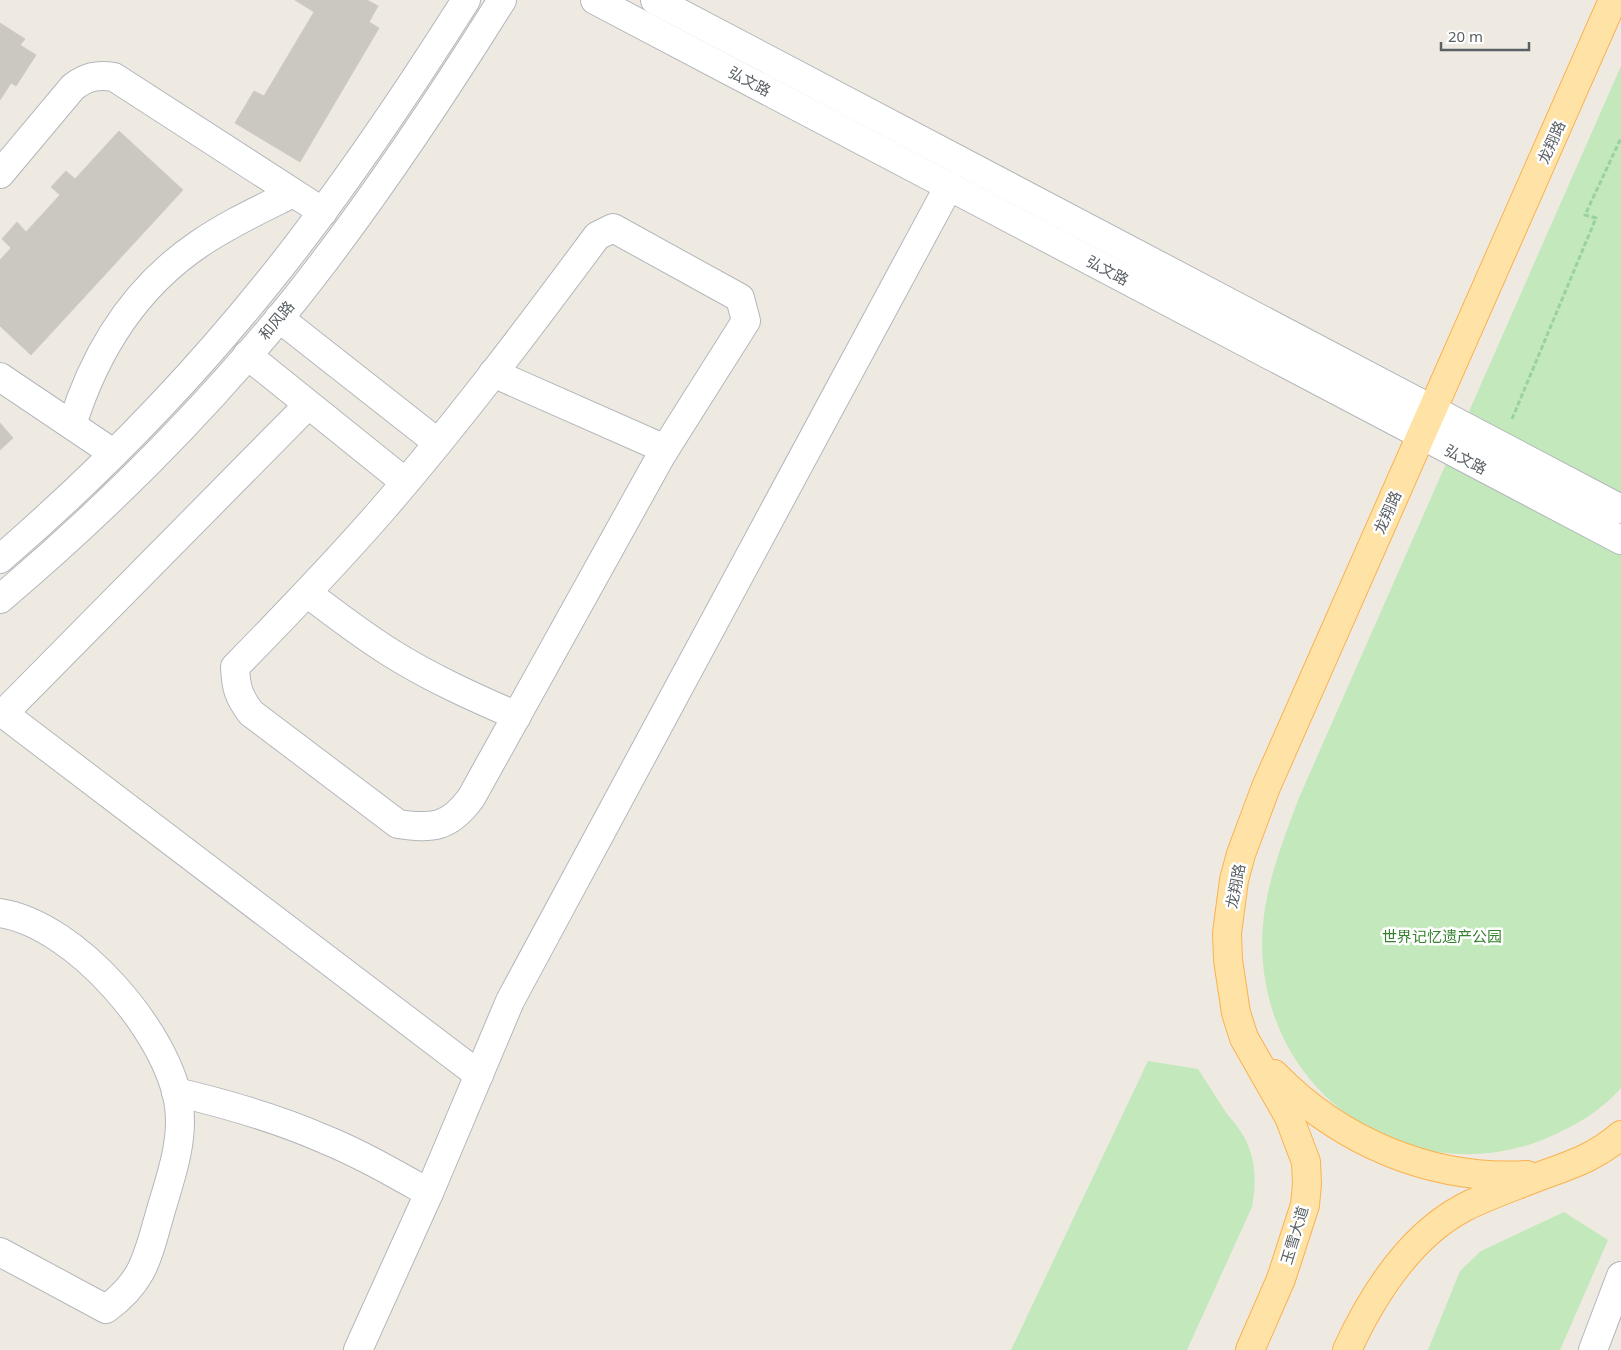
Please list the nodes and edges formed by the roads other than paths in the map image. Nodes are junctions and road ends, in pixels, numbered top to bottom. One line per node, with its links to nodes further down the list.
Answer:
1 (466, 0): 9 (street, 和风路)
2 (502, 0): 10 (street, 和风路)
3 (595, 0): 7 (street, 弘文路)
4 (655, 0): 15 (street, 弘文路)
5 (1613, 0): 15 (main road, 龙翔路)
6 (0, 174): 8 (street)
7 (949, 186): 17 (street, 弘文路); 31 (street)
8 (293, 193): 9 (street); 16 (street)
9 (322, 212): 20 (street, 和风路)
10 (279, 318): 11 (street, 和风路); 18 (street)
11 (247, 355): 14 (street); 26 (street, 和风路)
12 (494, 373): 18 (street); 19 (street); 19 (street)
13 (0, 377): 16 (street)
14 (308, 405): 21 (street); 27 (street)
15 (1432, 409): 17 (main road, 龙翔路); 22 (street, 弘文路)
16 (72, 425): 20 (street)
17 (1421, 435): 23 (street, 弘文路); 30 (main road, 龙翔路)
18 (438, 443): 21 (street)
19 (665, 449): 28 (street)
20 (113, 452): 24 (street, 和风路)
21 (405, 482): 25 (street)
22 (1621, 508)
23 (1621, 540)
24 (0, 559)
25 (307, 593): 28 (street); 28 (street)
26 (0, 599)
27 (2, 713): 31 (street)
28 (516, 716)
29 (0, 913): 32 (street)
30 (1244, 1038): 34 (main road); 39 (main road, 玉雪大道)
31 (479, 1075): 35 (street)
32 (176, 1092): 35 (street); 36 (street)
33 (1621, 1135): 34 (main road)
34 (1544, 1174): 40 (main road)
35 (429, 1193): 38 (street)
36 (0, 1252)
37 (1621, 1276): 41 (street)
38 (358, 1350)
39 (1250, 1350)
40 (1347, 1350)
41 (1593, 1350)

